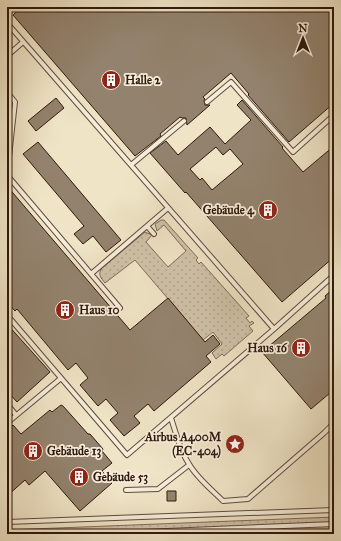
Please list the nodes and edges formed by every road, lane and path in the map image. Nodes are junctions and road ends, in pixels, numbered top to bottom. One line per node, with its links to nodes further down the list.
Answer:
1 (11, 7): 2 (lane)
2 (7, 10)
3 (7, 23): 4 (lane)
4 (23, 42): 5 (lane); 10 (lane)
5 (7, 56)
6 (7, 92): 14 (lane)
7 (208, 102): 8 (lane)
8 (334, 115)
9 (184, 121): 10 (lane)
10 (130, 165): 11 (lane)
11 (168, 208): 12 (lane); 18 (lane)
12 (147, 226): 13 (lane); 14 (lane)
13 (154, 234)
14 (91, 274): 16 (lane)
15 (334, 275): 18 (lane)
16 (120, 308)
17 (7, 316): 19 (lane)
18 (274, 329): 22 (lane)
19 (60, 379): 21 (lane); 22 (lane)
20 (7, 404): 21 (lane)
21 (16, 415): 23 (lane)
22 (171, 418): 25 (lane)
23 (7, 423)
24 (334, 423): 25 (lane)
25 (189, 465): 26 (lane)
26 (126, 490)
27 (334, 510): 28 (lane)
28 (7, 522)
29 (334, 524): 30 (lane)
30 (221, 529): 31 (lane); 32 (lane)
31 (95, 534)
32 (218, 534)

